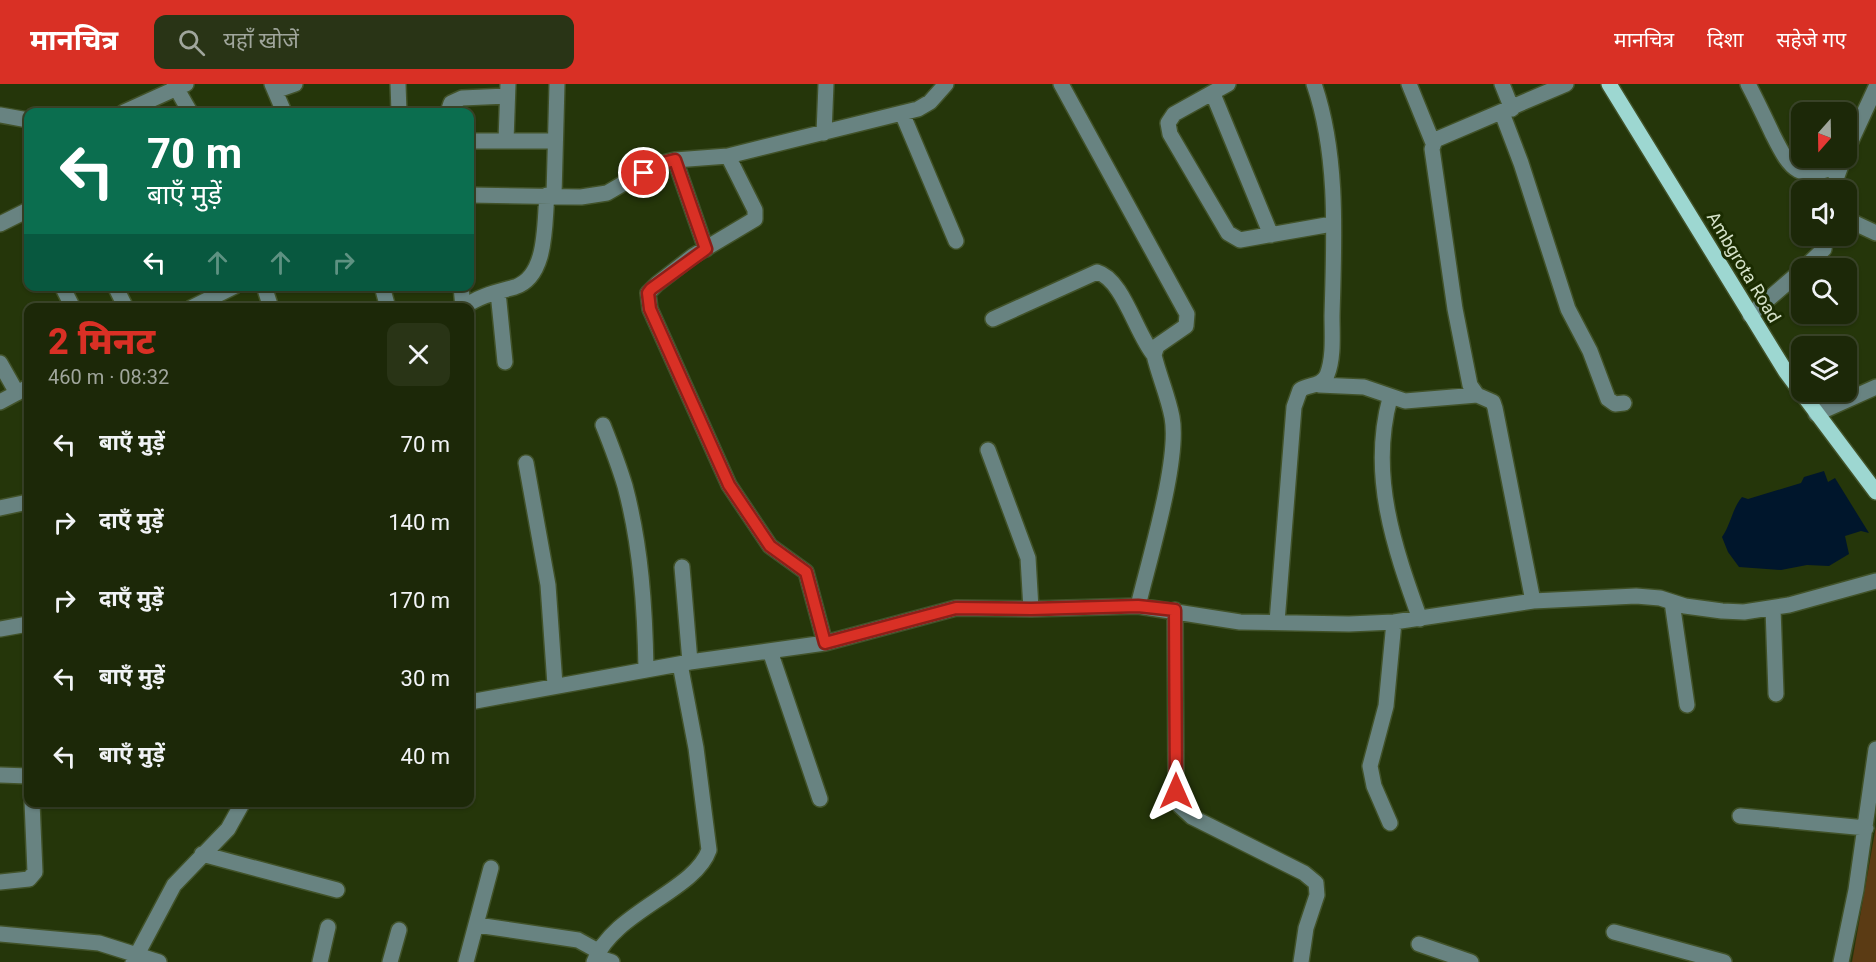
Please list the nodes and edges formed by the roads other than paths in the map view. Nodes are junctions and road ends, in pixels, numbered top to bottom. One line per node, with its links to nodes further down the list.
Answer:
1 (295, 84): 16 (street)
2 (398, 84): 22 (street)
3 (557, 84): 32 (street)
4 (826, 84): 29 (street)
5 (946, 84): 25 (street)
6 (1060, 84): 58 (street)
7 (1228, 84): 18 (street)
8 (1314, 84): 43 (street)
9 (1409, 84): 33 (street)
10 (1502, 84): 24 (street)
11 (1566, 84): 24 (street)
12 (1609, 84): 56 (main road, Ambgrota Road)
13 (1748, 84): 36 (street)
14 (179, 85): 19 (street); 20 (street)
15 (1876, 87): 28 (street)
16 (273, 88): 21 (street)
17 (508, 90): 23 (street); 31 (street)
18 (1214, 94): 46 (street); 46 (street)
19 (132, 108)
20 (188, 108)
21 (282, 108)
22 (399, 108)
23 (449, 108)
24 (1507, 111): 33 (street); 67 (street)
25 (902, 113): 29 (street); 47 (street)
26 (0, 115): 27 (street)
27 (24, 119)
28 (1857, 129)
29 (824, 133): 34 (street)
30 (474, 141): 31 (street)
31 (507, 141): 32 (street)
32 (555, 141): 40 (street)
33 (1433, 143): 64 (street)
34 (728, 156): 35 (street); 49 (street)
35 (675, 160): 40 (street); 49 (street)
36 (1791, 166)
37 (1799, 168): 38 (street)
38 (1825, 168)
39 (474, 195): 40 (street)
40 (551, 195): 53 (street)
41 (24, 217): 42 (street)
42 (0, 224)
43 (1332, 224): 46 (street); 61 (street)
44 (1857, 224): 45 (street)
45 (1876, 233)
46 (1271, 235)
47 (956, 241)
48 (1824, 246): 50 (street)
49 (706, 249): 88 (street)
50 (1815, 258)
51 (1791, 279): 56 (street)
52 (222, 291): 54 (street)
53 (498, 292): 55 (street); 59 (street)
54 (200, 303)
55 (469, 303)
56 (1750, 315): 68 (main road, Ambgrota Road)
57 (993, 319): 58 (street)
58 (1154, 355): 79 (street)
59 (505, 362)
60 (0, 363): 63 (street)
61 (1318, 384): 65 (street); 84 (street)
62 (1876, 387): 68 (street)
63 (23, 390): 66 (street)
64 (1477, 395): 65 (street); 77 (street)
65 (1390, 398): 83 (street)
66 (0, 402)
67 (1624, 403)
68 (1816, 414): 72 (main road, Ambgrota Road)
69 (603, 425): 91 (street)
70 (988, 450): 81 (street)
71 (526, 463): 92 (street)
72 (1876, 492)
73 (24, 503): 74 (street)
74 (0, 508)
75 (682, 567): 90 (street)
76 (1876, 581): 80 (street)
77 (1533, 602): 78 (street); 83 (street)
78 (1672, 602): 80 (street); 95 (street)
79 (1138, 606): 81 (street); 82 (street)
80 (1773, 608): 93 (street)
81 (1031, 609): 88 (street)
82 (1175, 610): 84 (street); 122 (street)
83 (1420, 619): 85 (street)
84 (1277, 622): 85 (street)
85 (1394, 622): 103 (street)
86 (24, 625): 87 (street)
87 (0, 629)
88 (825, 643): 89 (street)
89 (770, 651): 90 (street); 99 (street)
90 (685, 663): 91 (street); 115 (street)
91 (646, 670): 92 (street)
92 (555, 685): 94 (street)
93 (1776, 694)
94 (474, 701)
95 (1687, 705)
96 (1876, 749): 104 (street)
97 (0, 775): 98 (street)
98 (24, 776)
99 (820, 799)
100 (32, 807): 107 (street)
101 (240, 807): 105 (street)
102 (1740, 816): 104 (street)
103 (1390, 823)
104 (1866, 828): 125 (street)
105 (202, 854): 108 (street); 116 (street)
106 (491, 868): 109 (street)
107 (0, 882)
108 (337, 890)
109 (477, 925): 115 (street); 120 (street)
110 (328, 927): 118 (street)
111 (399, 930): 119 (street)
112 (1614, 932): 124 (street)
113 (0, 934): 116 (street)
114 (1419, 944): 123 (street)
115 (596, 957): 121 (street)
116 (136, 958): 117 (street)
117 (159, 962)
118 (320, 962)
119 (390, 962)
120 (466, 962)
121 (612, 962)
122 (1301, 962)
123 (1471, 962)
124 (1724, 962)
125 (1841, 962)

